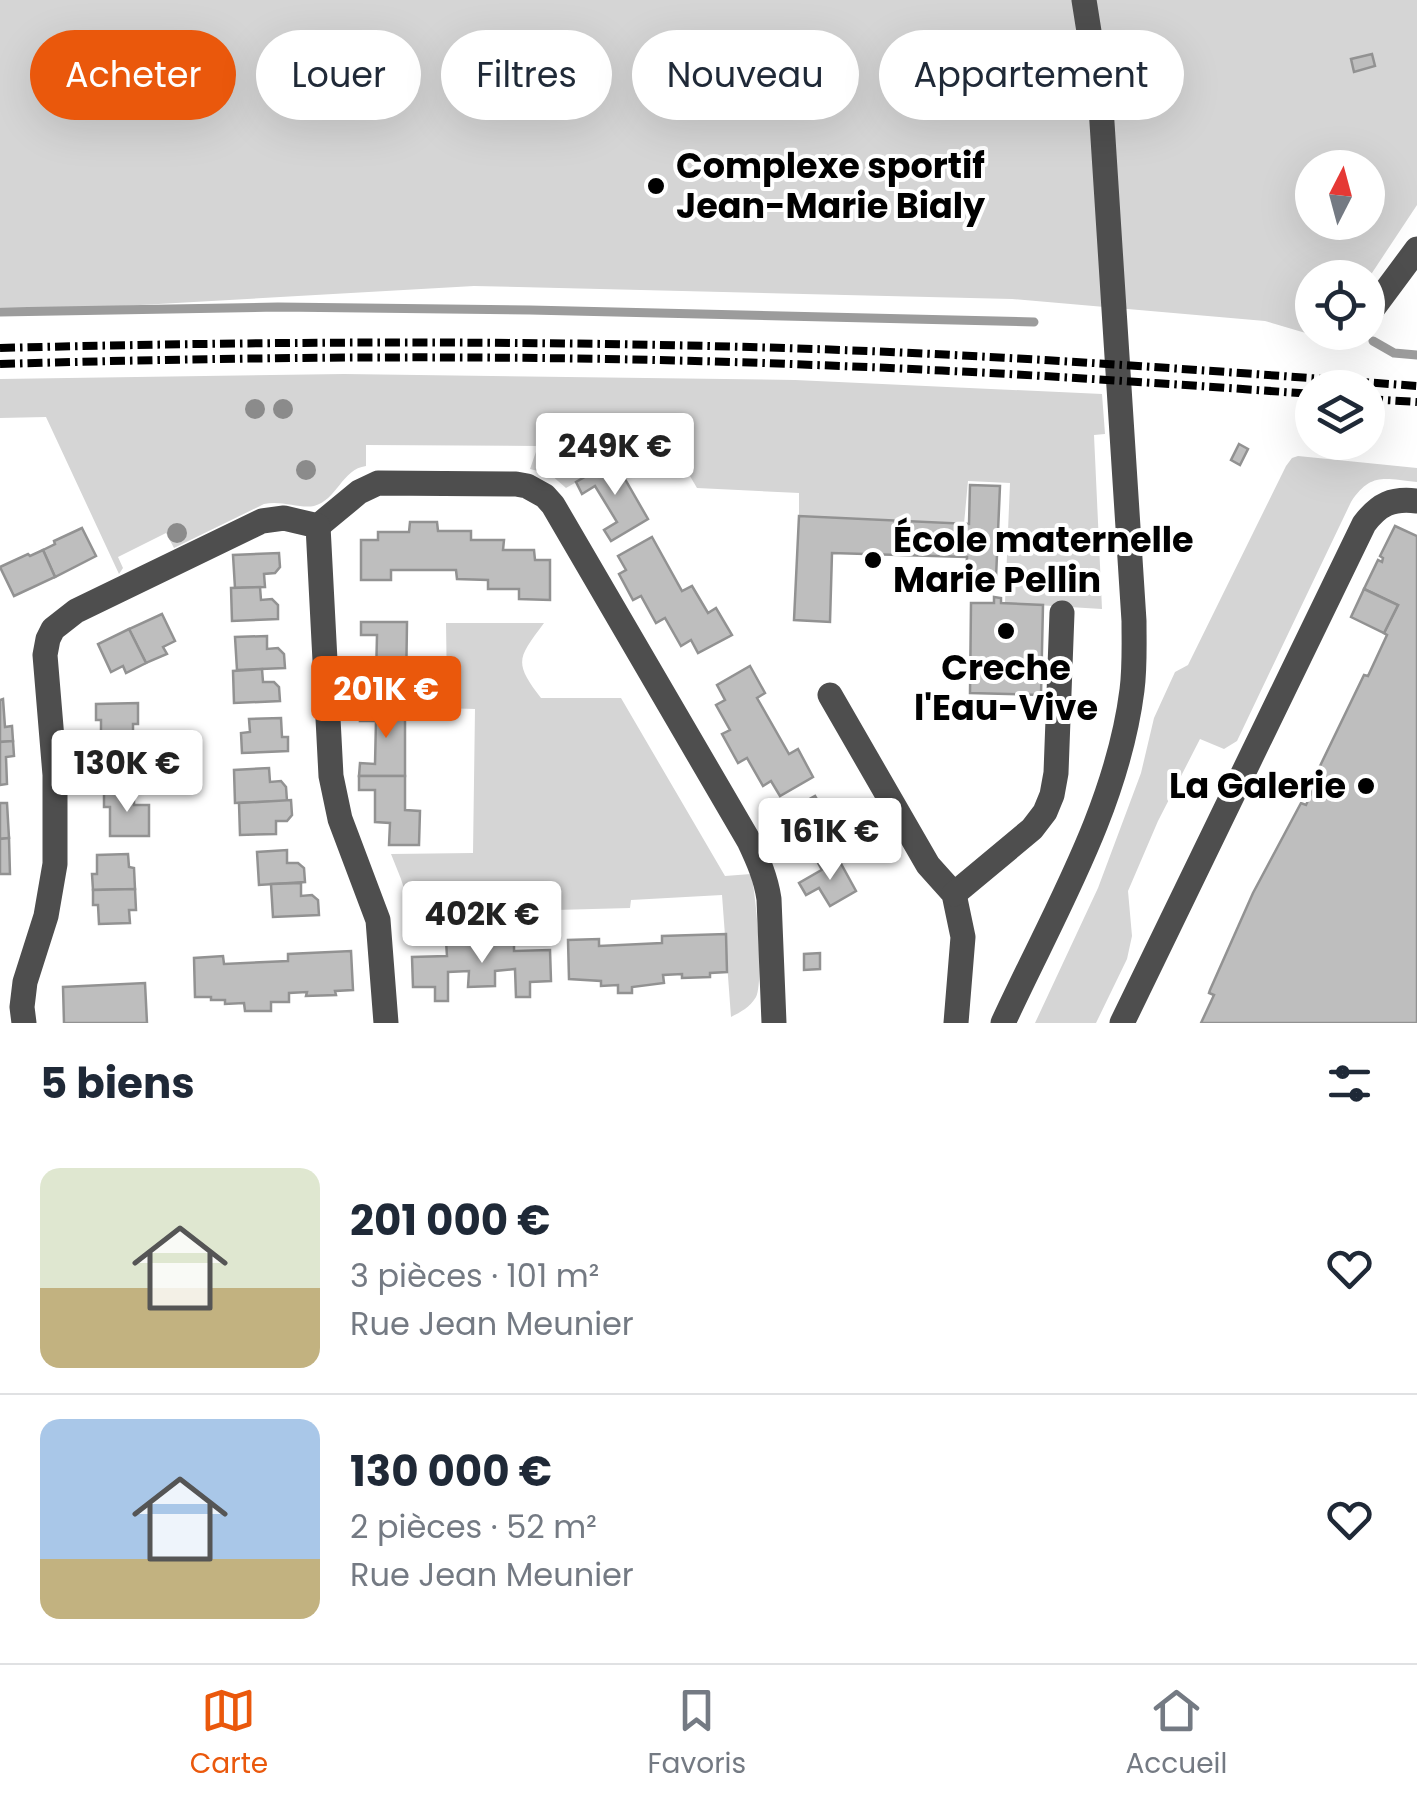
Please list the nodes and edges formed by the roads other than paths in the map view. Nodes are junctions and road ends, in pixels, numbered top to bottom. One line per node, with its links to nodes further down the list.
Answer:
1 (1084, 0): 13 (street)
2 (1417, 250): 3 (street)
3 (1385, 293)
4 (1417, 501): 14 (street)
5 (318, 526): 9 (street); 10 (street); 11 (street)
6 (1062, 613): 8 (street)
7 (830, 695): 8 (street)
8 (954, 894): 12 (street)
9 (24, 1023)
10 (386, 1023)
11 (774, 1023)
12 (956, 1023)
13 (1003, 1023)
14 (1122, 1023)

